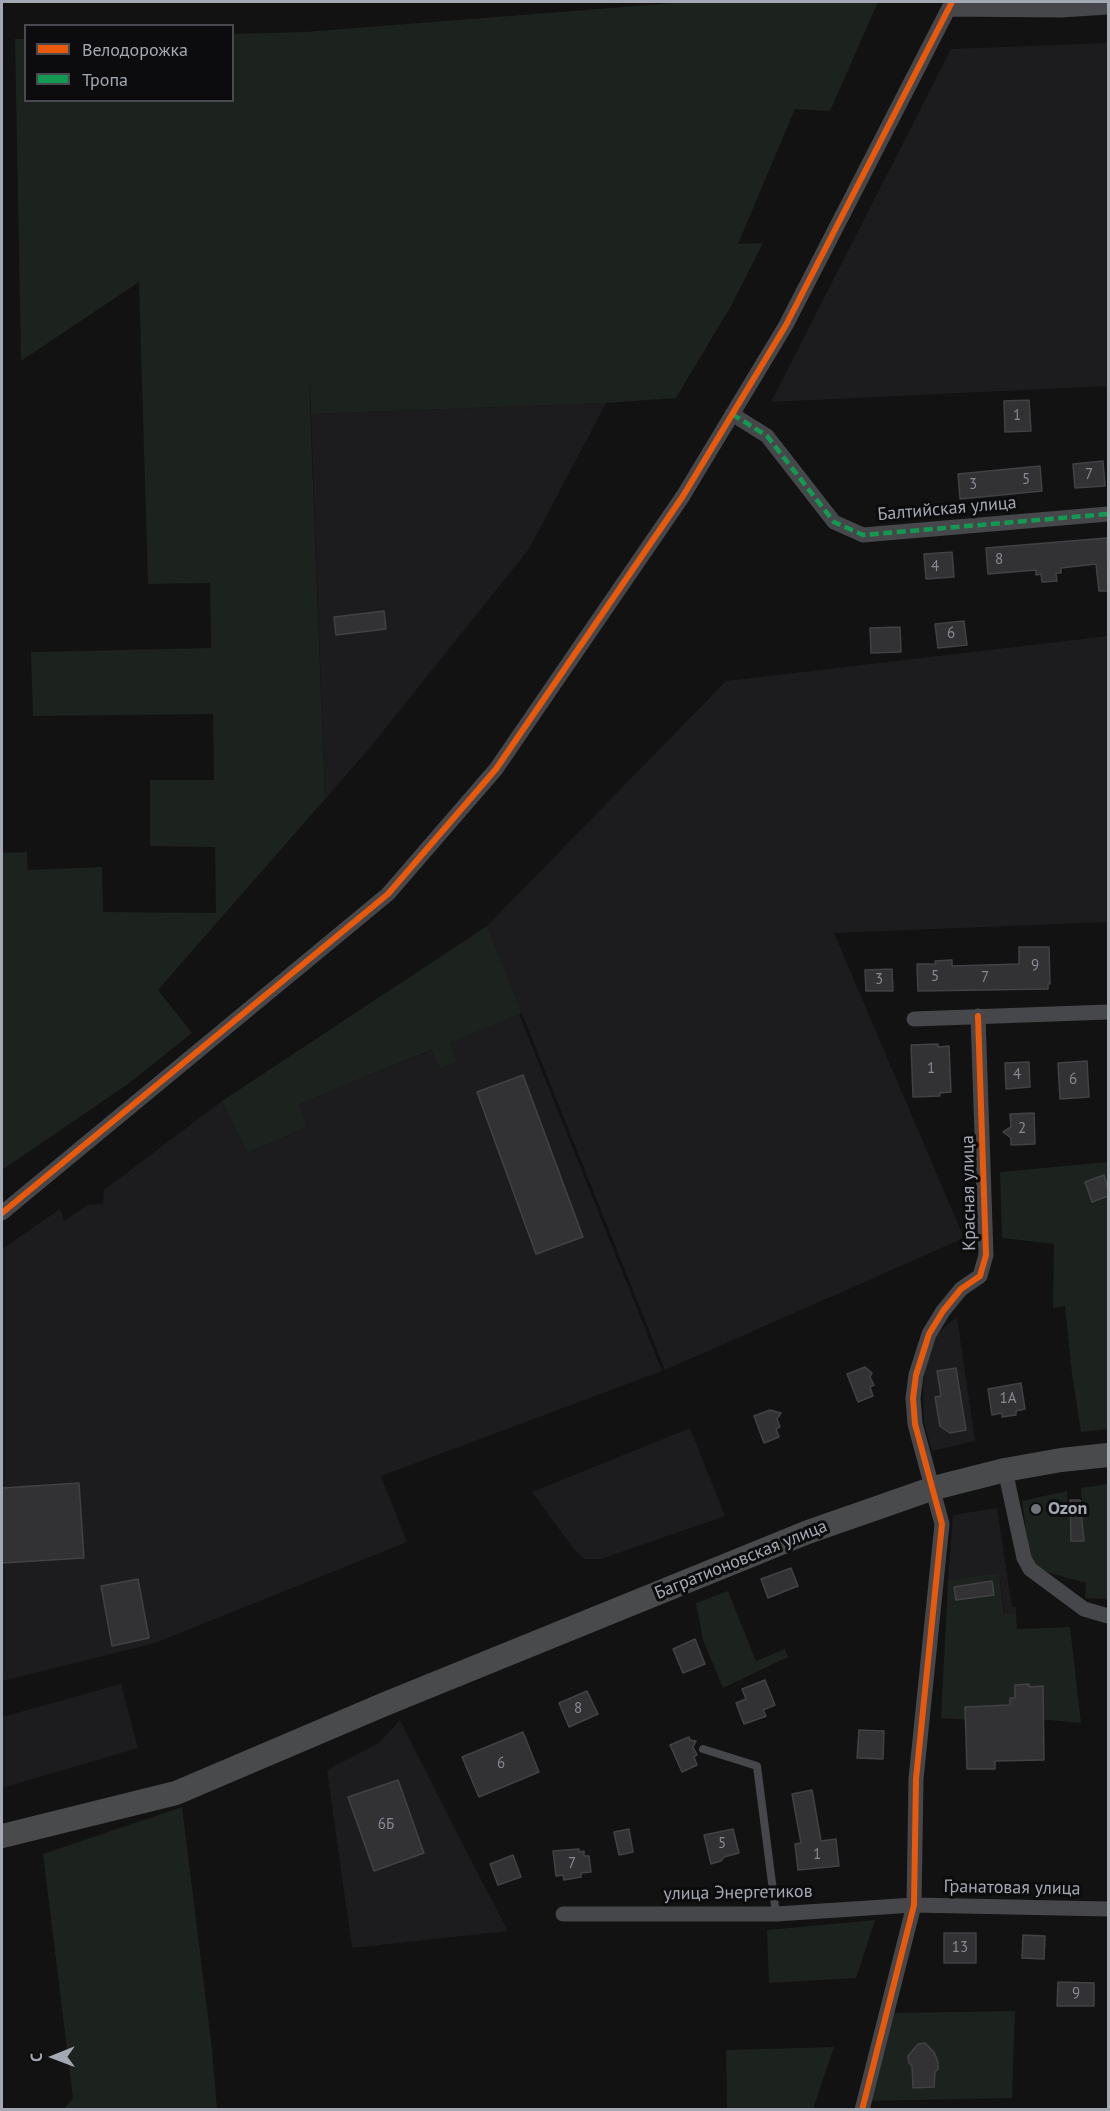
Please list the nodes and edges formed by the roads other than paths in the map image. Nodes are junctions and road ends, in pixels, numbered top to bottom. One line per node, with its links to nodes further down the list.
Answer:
1 (950, 5): 2 (street); 3 (street)
2 (1108, 7)
3 (732, 414): 4 (street, Балтийская улица); 8 (street)
4 (1108, 514)
5 (1108, 1012): 6 (street)
6 (978, 1016): 7 (street); 11 (street, Красная улица)
7 (914, 1019)
8 (2, 1213)
9 (1108, 1455): 10 (main road, Багратионовская улица)
10 (1005, 1470): 11 (main road, Багратионовская улица); 12 (street)
11 (934, 1488): 14 (main road, Багратионовская улица); 15 (street, Красная улица)
12 (1108, 1616)
13 (703, 1749): 18 (lane)
14 (2, 1836)
15 (914, 1905): 16 (street, Гранатовая улица); 18 (street, улица Энергетиков); 19 (street, Красная улица)
16 (1108, 1909)
17 (563, 1914): 18 (street, улица Энергетиков)
18 (776, 1914)
19 (862, 2109)

